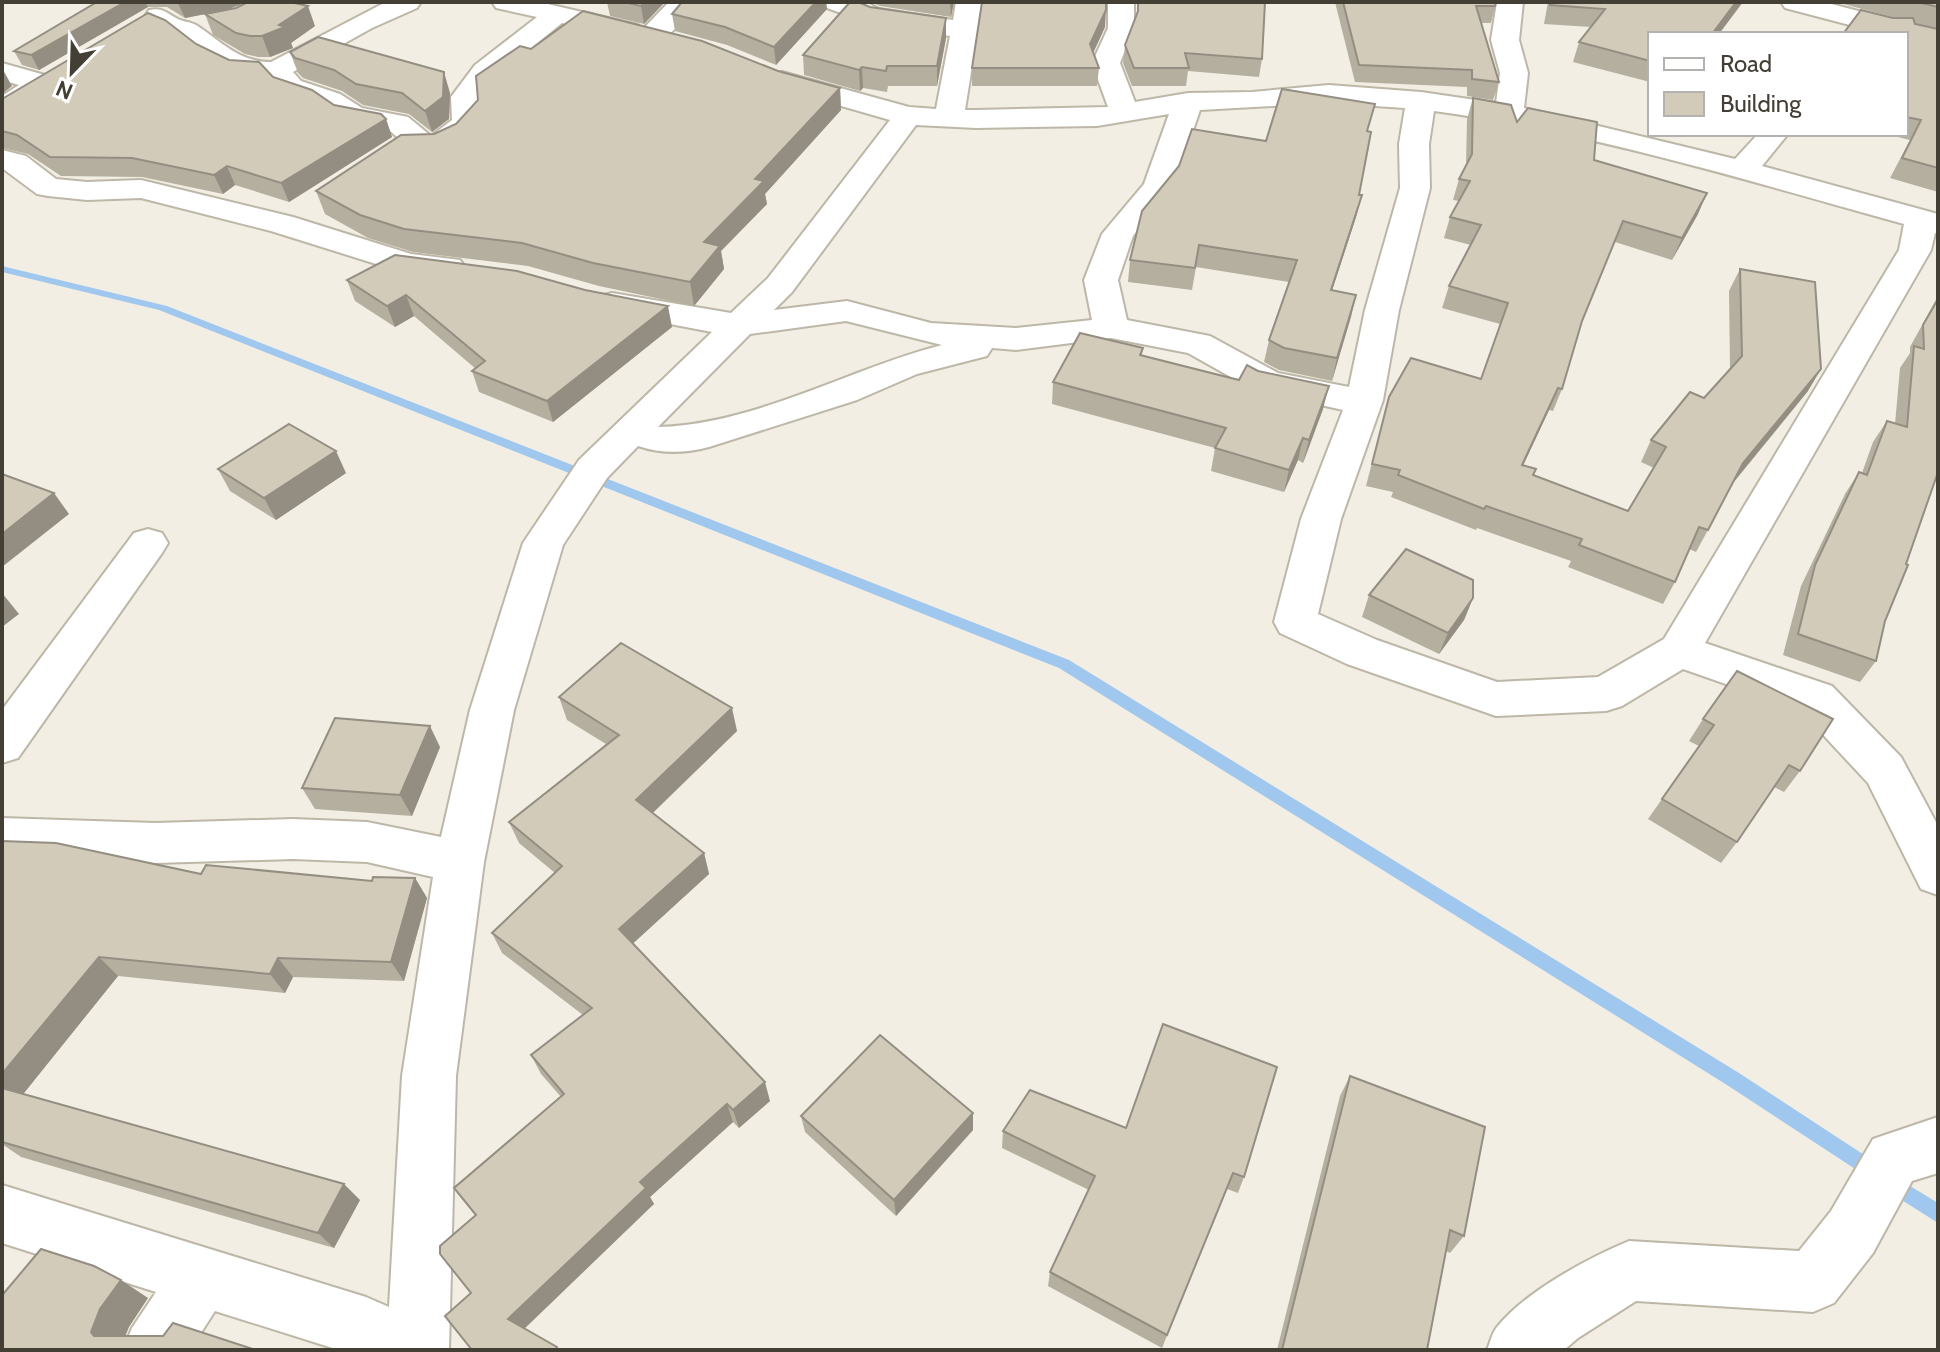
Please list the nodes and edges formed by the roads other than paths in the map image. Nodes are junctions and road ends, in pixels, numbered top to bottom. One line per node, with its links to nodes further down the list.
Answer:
1 (408, 2): 13 (street)
2 (505, 2): 12 (street)
3 (684, 2): 12 (street)
4 (969, 2): 17 (street)
5 (1121, 2): 29 (street)
6 (1510, 2): 28 (street)
7 (1794, 2): 15 (street)
8 (1908, 2): 18 (street)
9 (842, 9): 17 (street)
10 (317, 15): 13 (street)
11 (153, 16): 16 (street)
12 (555, 16): 23 (street)
13 (363, 22): 23 (street)
14 (220, 23): 16 (street)
15 (1834, 23): 18 (street)
16 (184, 29): 23 (street)
17 (965, 30): 30 (street)
18 (1894, 30): 19 (street)
19 (1903, 32)
20 (1908, 33): 21 (street)
21 (1938, 40)
22 (801, 59): 30 (street)
23 (276, 70)
24 (2, 71): 27 (street)
25 (1421, 101): 26 (street); 28 (street); 40 (street)
26 (1188, 102): 29 (street); 38 (street)
27 (2, 109)
28 (1509, 113): 33 (street)
29 (1125, 114): 30 (street)
30 (928, 117): 37 (street)
31 (1772, 136): 33 (street)
32 (2, 159): 35 (street)
33 (1742, 170): 34 (street)
34 (1930, 222): 43 (street)
35 (484, 274)
36 (578, 294): 37 (street)
37 (740, 325): 39 (street); 41 (street)
38 (1111, 328): 39 (street); 40 (street)
39 (1016, 339): 41 (street)
40 (1365, 400): 43 (street)
41 (632, 431): 46 (street)
42 (148, 543): 44 (street)
43 (1679, 651): 47 (street)
44 (2, 745)
45 (2, 838): 46 (street)
46 (460, 862): 53 (street)
47 (1938, 874)
48 (1938, 1145): 54 (street)
49 (2, 1214): 50 (street)
50 (202, 1276): 51 (street); 52 (street)
51 (154, 1350)
52 (394, 1350)
53 (418, 1350)
54 (1518, 1350)

